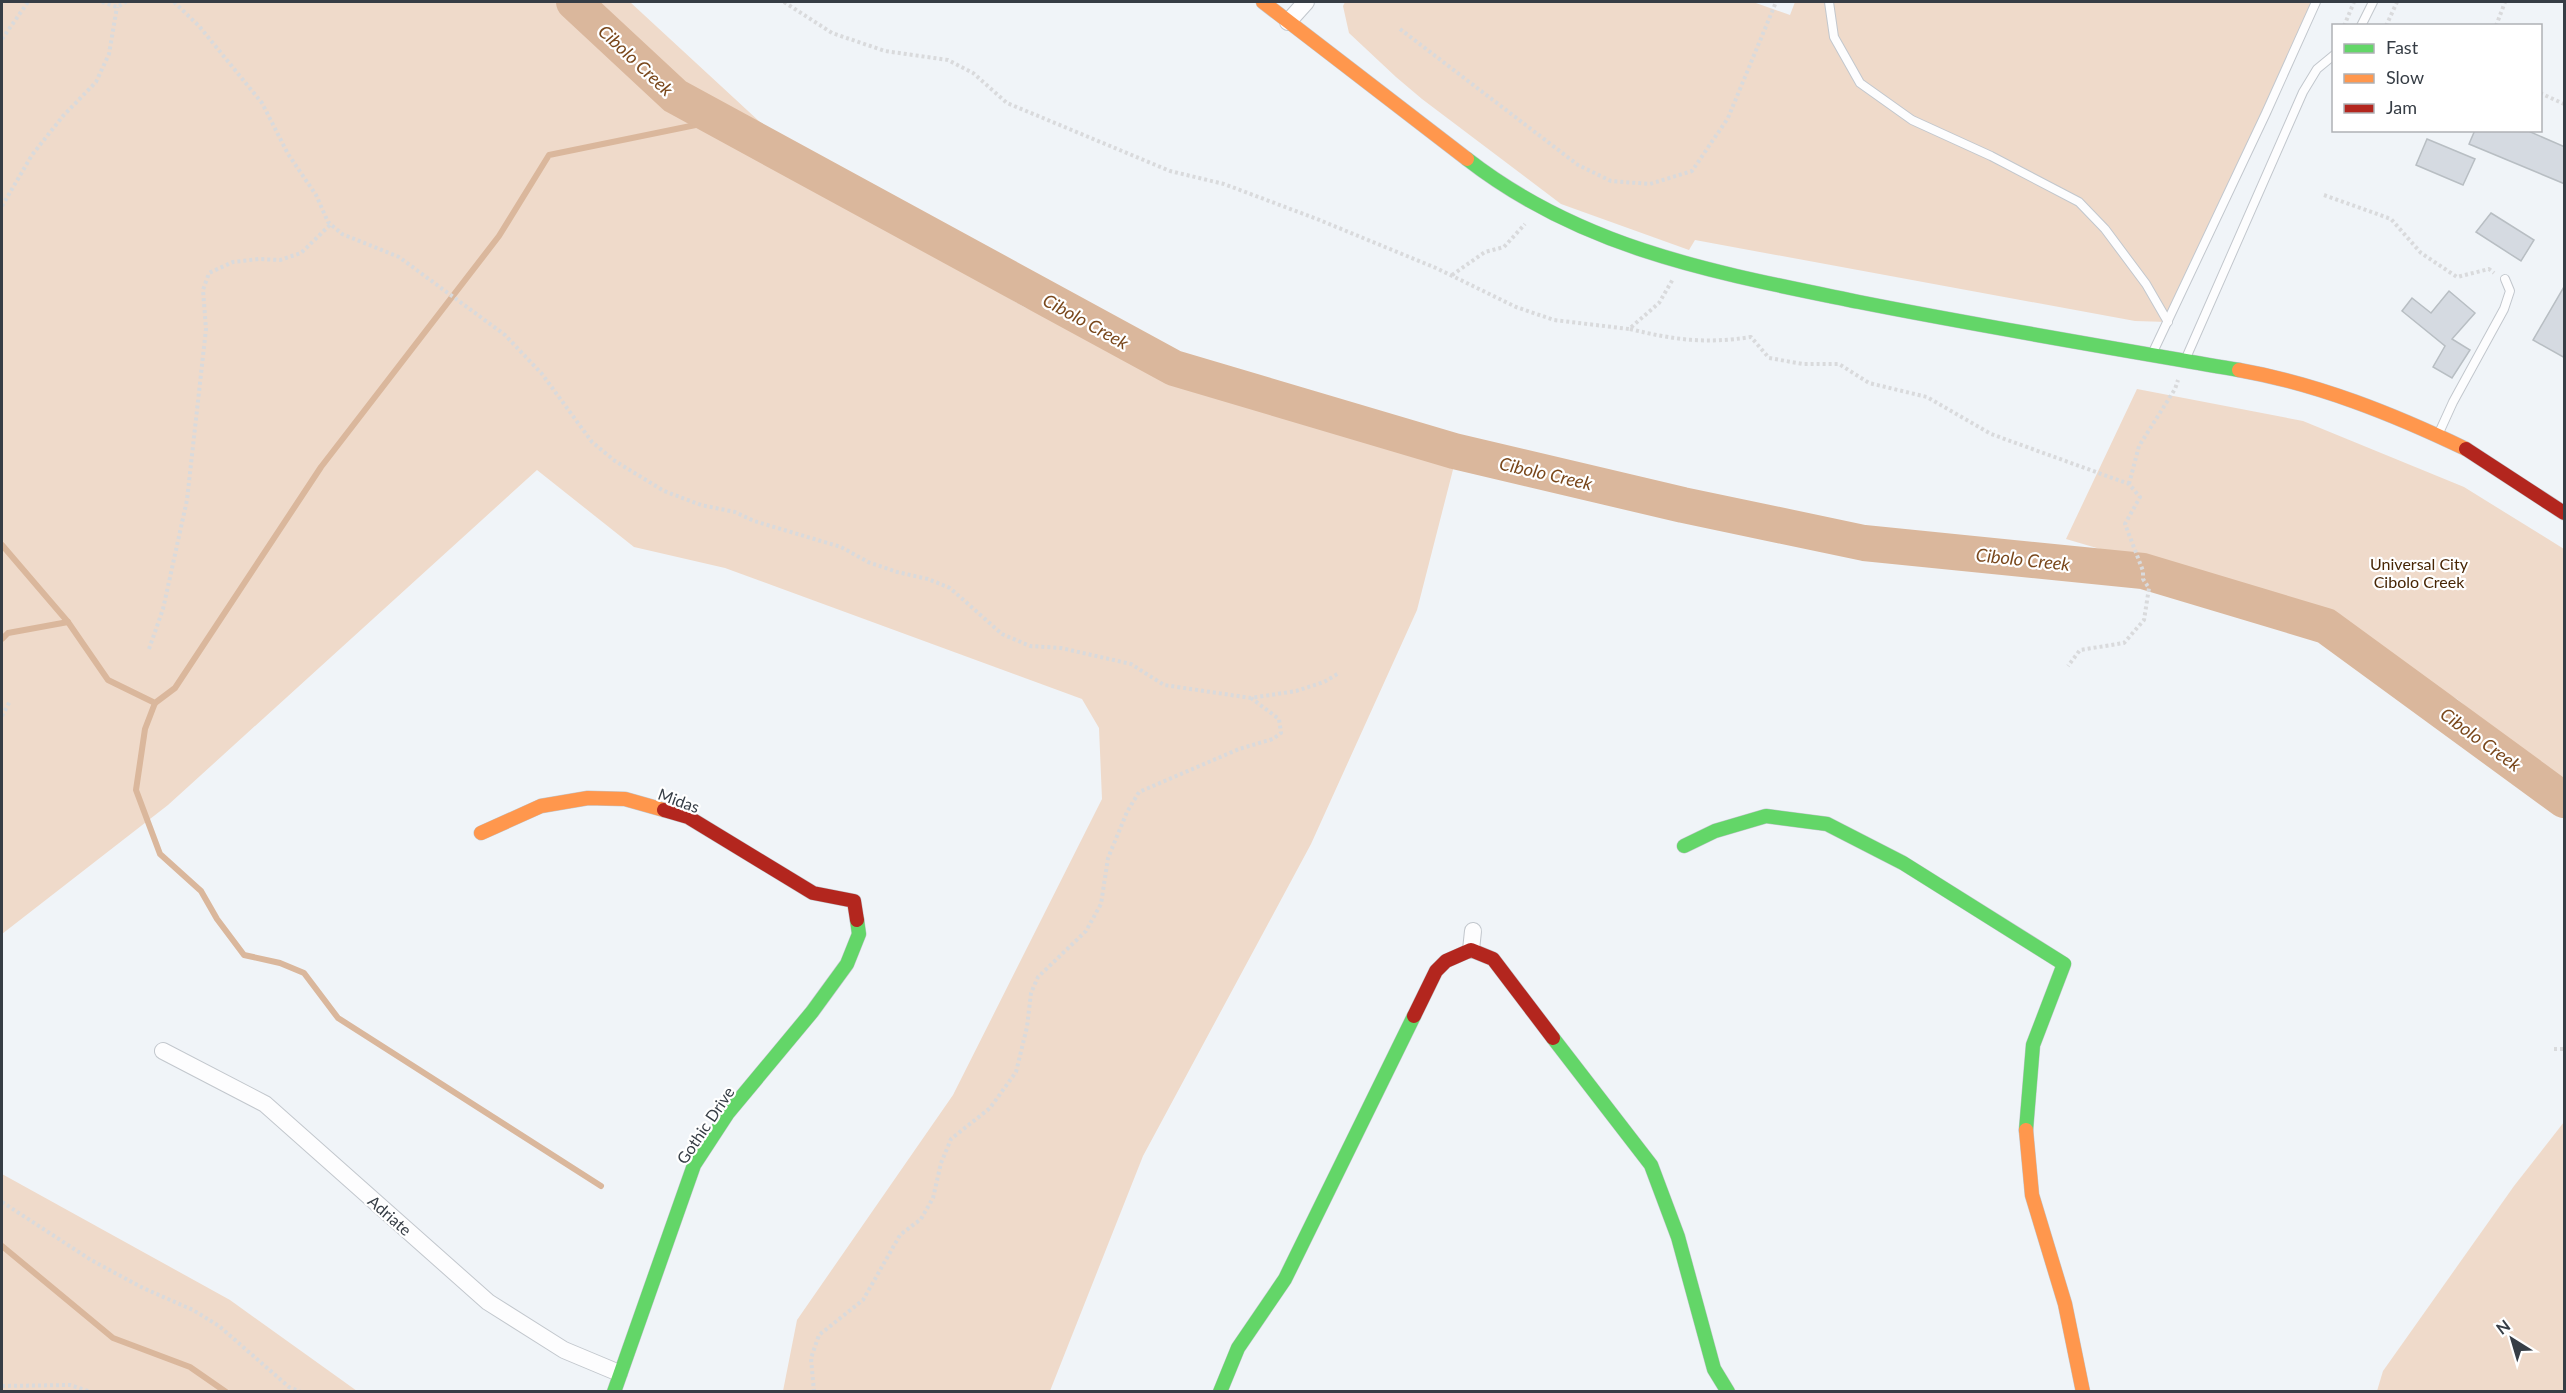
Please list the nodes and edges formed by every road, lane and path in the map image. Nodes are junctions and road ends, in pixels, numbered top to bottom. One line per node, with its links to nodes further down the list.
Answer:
1 (28, 2): 22 (path)
2 (102, 2): 15 (path)
3 (126, 2): 15 (path)
4 (174, 2): 29 (path)
5 (784, 2): 31 (path)
6 (1263, 2): 16 (street)
7 (1306, 2): 16 (street)
8 (1776, 2): 21 (path)
9 (1829, 2): 33 (lane)
10 (2316, 2): 33 (lane)
11 (2354, 2): 17 (path)
12 (2373, 2): 18 (lane)
13 (2397, 2): 19 (path)
14 (2505, 2): 20 (path)
15 (117, 7): 27 (path)
16 (1288, 22): 28 (street)
17 (2345, 24)
18 (2362, 24)
19 (2387, 24)
20 (2497, 24)
21 (1400, 28)
22 (2, 39)
23 (2332, 57): 36 (lane)
24 (2542, 93): 25 (path)
25 (2565, 104)
26 (2324, 195): 32 (path)
27 (2, 206)
28 (1539, 208): 30 (street); 31 (path)
29 (331, 224): 40 (path); 43 (path)
30 (1680, 263): 34 (path); 35 (street)
31 (1451, 276): 34 (path)
32 (2505, 279): 37 (lane)
33 (2168, 322): 35 (lane)
34 (1629, 329): 38 (path)
35 (2152, 355): 36 (street)
36 (2185, 361): 37 (street); 38 (path)
37 (2438, 435): 39 (street)
38 (2129, 484): 41 (path)
39 (2565, 513)
40 (149, 649)
41 (2068, 666)
42 (1339, 673): 43 (path)
43 (1251, 698): 60 (path)
44 (10, 701): 45 (path)
45 (2, 716)
46 (481, 833): 48 (street, Midas)
47 (1684, 846): 63 (street)
48 (854, 901): 55 (street, Gothic Drive)
49 (1473, 931): 50 (street)
50 (1471, 950): 61 (street); 62 (street)
51 (2554, 1049): 52 (path)
52 (2565, 1049)
53 (164, 1051): 55 (street, Adriate)
54 (2, 1202): 58 (path)
55 (620, 1373): 59 (street, Gothic Drive)
56 (2, 1386): 57 (path)
57 (91, 1392)
58 (301, 1392)
59 (614, 1392)
60 (814, 1392)
61 (1220, 1392)
62 (1728, 1392)
63 (2082, 1392)

